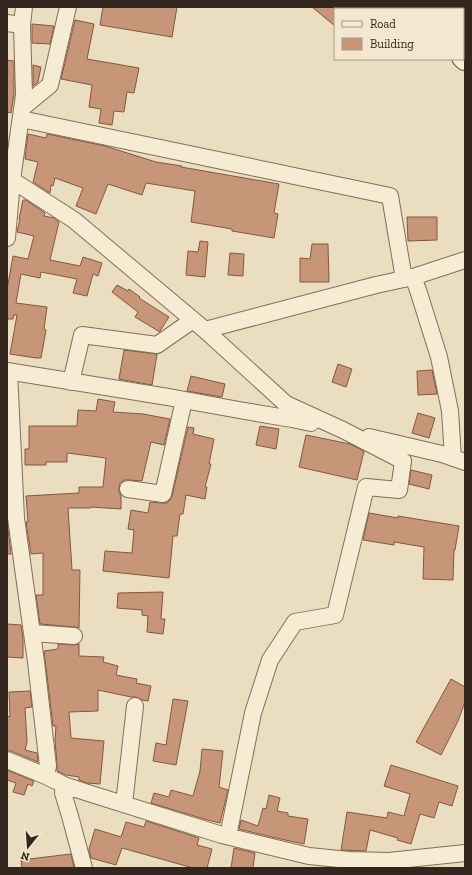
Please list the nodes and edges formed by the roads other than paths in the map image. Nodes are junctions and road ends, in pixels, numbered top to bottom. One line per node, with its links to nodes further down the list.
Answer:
1 (24, 7): 3 (street)
2 (68, 7): 4 (street)
3 (14, 24): 4 (street)
4 (22, 113): 5 (street); 8 (street)
5 (10, 178): 6 (street); 9 (street)
6 (7, 235)
7 (465, 260): 8 (street)
8 (408, 278): 9 (street); 14 (street)
9 (199, 325): 11 (street); 13 (street)
10 (8, 372): 11 (street); 16 (street)
11 (71, 382): 12 (street)
12 (184, 400): 13 (street); 15 (street)
13 (343, 430): 14 (street); 23 (street)
14 (459, 460)
15 (128, 489)
16 (32, 633): 17 (street); 20 (street)
17 (74, 636)
18 (135, 706): 22 (street)
19 (7, 760): 20 (street)
20 (46, 776): 21 (street)
21 (64, 785): 22 (street); 26 (street)
22 (124, 804): 23 (street)
23 (228, 836): 25 (street)
24 (465, 853): 25 (street)
25 (389, 864)
26 (84, 868)

